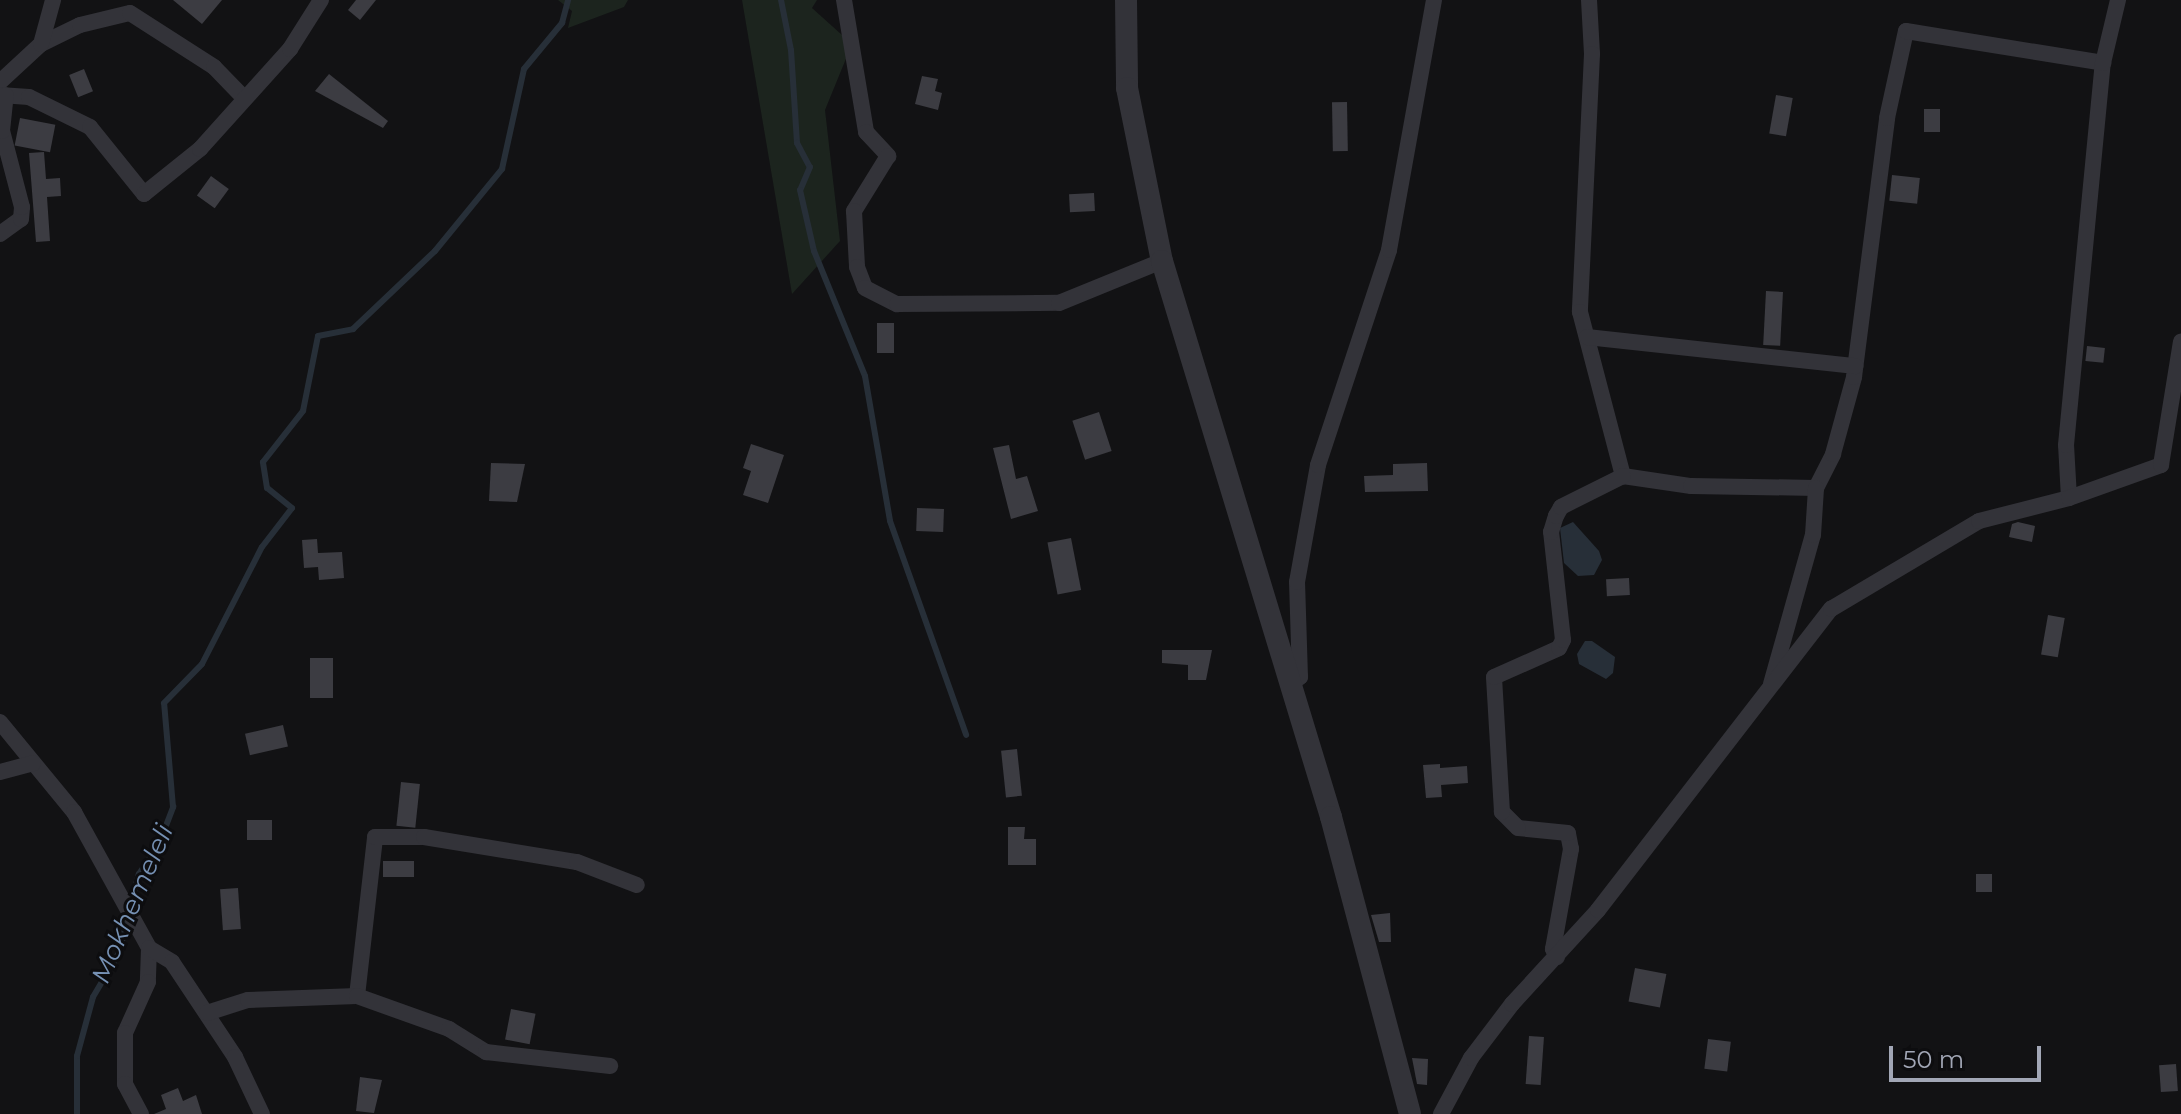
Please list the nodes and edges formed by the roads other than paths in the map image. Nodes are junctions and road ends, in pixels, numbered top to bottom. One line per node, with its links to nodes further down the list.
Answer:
1 (53, 0): 9 (street)
2 (321, 0): 12 (street)
3 (844, 0): 14 (street)
4 (1126, 0): 14 (street)
5 (1434, 0): 22 (street)
6 (1589, 0): 15 (street)
7 (2118, 0): 10 (street)
8 (133, 6): 9 (street); 12 (street)
9 (41, 44): 11 (street)
10 (2103, 63): 17 (street); 20 (street)
11 (2, 91): 12 (street); 13 (street)
12 (244, 98)
13 (0, 234)
14 (1162, 261): 22 (street)
15 (1587, 337): 17 (street); 18 (street)
16 (2181, 342): 20 (street)
17 (1855, 366): 19 (street)
18 (1623, 476): 19 (street); 28 (street)
19 (1816, 488): 21 (street)
20 (2069, 498): 21 (street)
21 (1771, 684): 28 (street)
22 (1290, 685): 34 (street)
23 (0, 722): 24 (street)
24 (33, 763): 25 (street); 27 (street)
25 (0, 772)
26 (637, 885): 29 (street)
27 (149, 948): 30 (street); 32 (street)
28 (1557, 957): 35 (street)
29 (357, 996): 30 (street); 31 (street)
30 (207, 1013): 33 (street)
31 (610, 1066)
32 (141, 1114)
33 (262, 1114)
34 (1410, 1114)
35 (1441, 1114)

